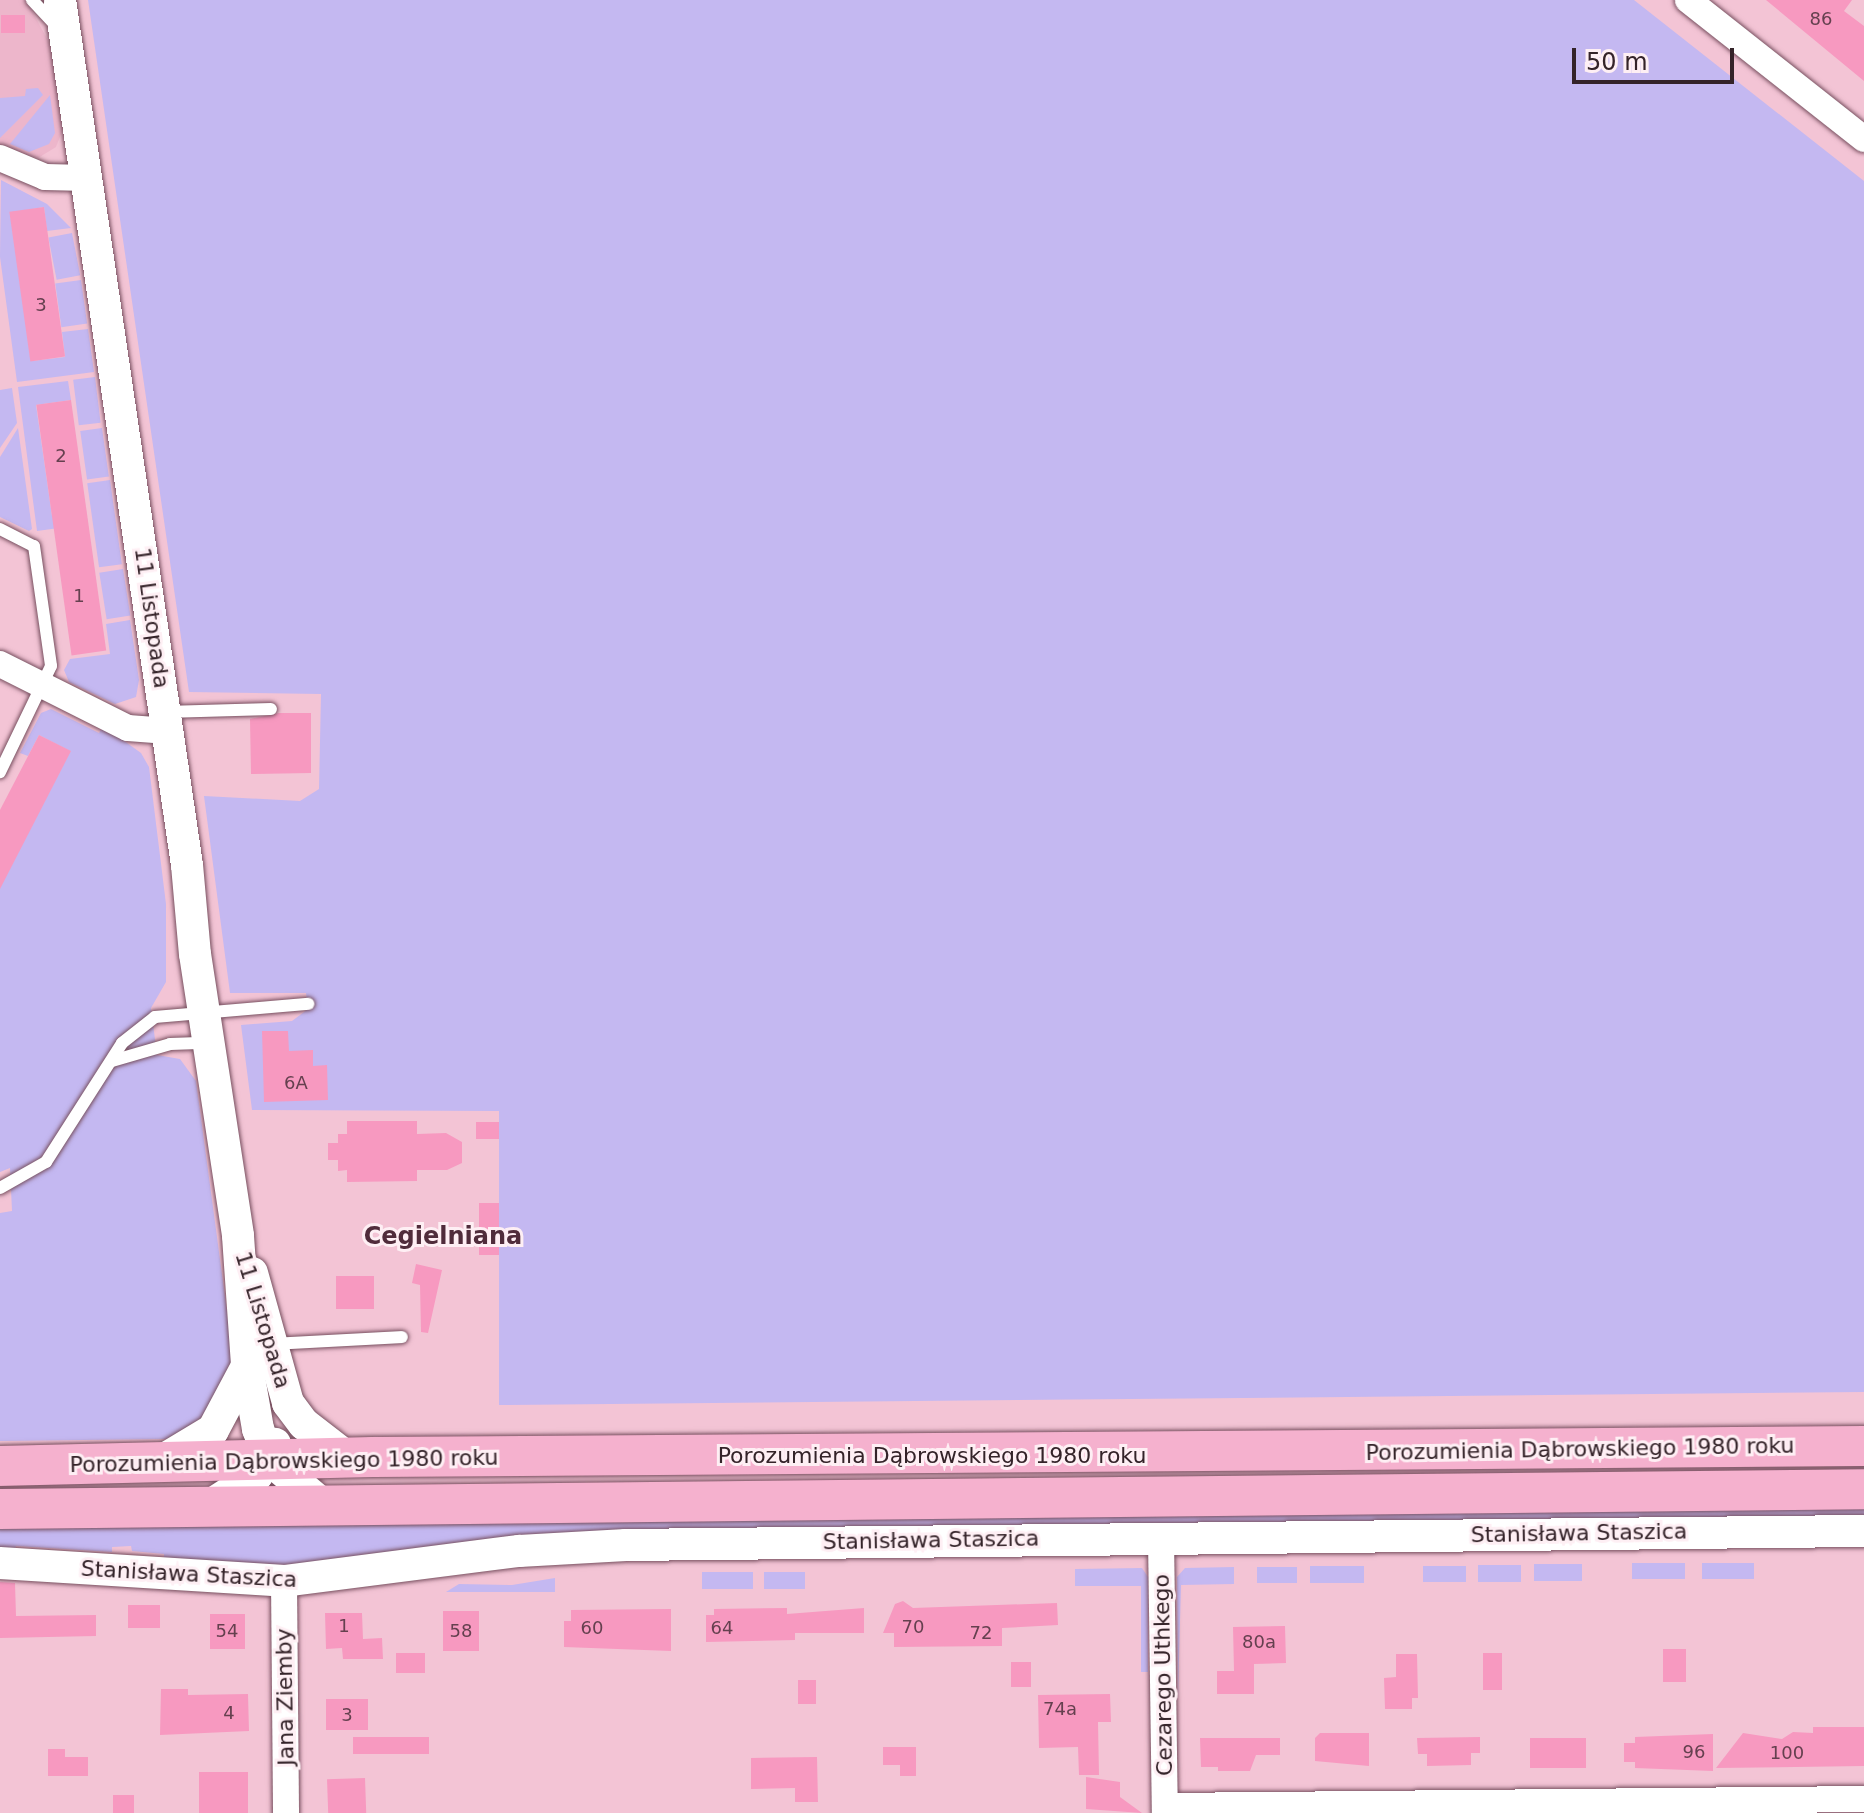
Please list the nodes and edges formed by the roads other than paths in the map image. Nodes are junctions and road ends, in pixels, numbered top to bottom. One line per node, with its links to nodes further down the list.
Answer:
1 (32, 0): 4 (lane)
2 (60, 0): 4 (street, 11 Listopada)
3 (1688, 0): 5 (street)
4 (65, 33): 7 (street, 11 Listopada)
5 (1864, 139)
6 (0, 158): 7 (street)
7 (87, 178): 12 (street, 11 Listopada)
8 (0, 529): 10 (lane)
9 (0, 664): 10 (street)
10 (44, 686): 12 (street); 13 (lane)
11 (271, 709): 12 (lane)
12 (167, 722): 15 (street, 11 Listopada)
13 (0, 772)
14 (308, 1004): 15 (lane)
15 (204, 1010): 16 (street, 11 Listopada); 17 (lane)
16 (209, 1043): 17 (lane); 19 (street, 11 Listopada)
17 (112, 1061): 18 (lane)
18 (0, 1188)
19 (238, 1236): 21 (street, 11 Listopada); 22 (street, 11 Listopada)
20 (402, 1337): 21 (lane)
21 (273, 1344): 23 (street, 11 Listopada)
22 (247, 1366): 26 (street, 11 Listopada); 27 (street)
23 (288, 1403): 25 (street); 26 (street)
24 (1864, 1446): 25 (main road, Porozumienia Dąbrowskiego 1980 roku)
25 (348, 1458): 26 (main road, Porozumienia Dąbrowskiego 1980 roku)
26 (270, 1460): 27 (main road, Porozumienia Dąbrowskiego 1980 roku); 30 (street); 31 (street)
27 (158, 1463): 28 (main road, Porozumienia Dąbrowskiego 1980 roku)
28 (0, 1466)
29 (1864, 1489): 30 (main road, Porozumienia Dąbrowskiego 1980 roku)
30 (321, 1503): 31 (main road, Porozumienia Dąbrowskiego 1980 roku)
31 (209, 1506): 32 (main road, Porozumienia Dąbrowskiego 1980 roku)
32 (0, 1509)
33 (1864, 1531): 34 (street, Stanisława Staszica)
34 (1161, 1538): 36 (street, Stanisława Staszica); 40 (street, Cezarego Uthkego)
35 (0, 1563): 36 (street, Stanisława Staszica)
36 (284, 1581): 41 (street, Jana Ziemby)
37 (1864, 1799): 38 (street)
38 (1513, 1808): 39 (street)
39 (1288, 1809): 40 (street)
40 (1165, 1810)
41 (286, 1813)

